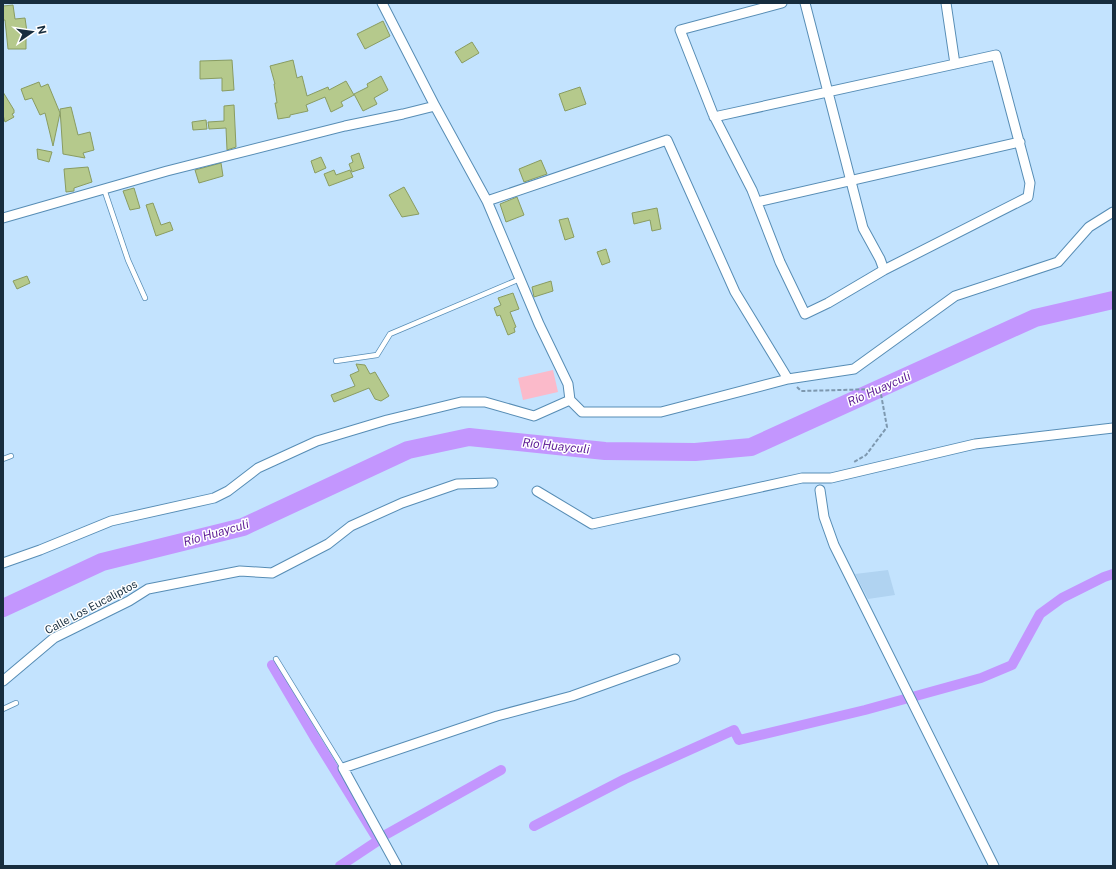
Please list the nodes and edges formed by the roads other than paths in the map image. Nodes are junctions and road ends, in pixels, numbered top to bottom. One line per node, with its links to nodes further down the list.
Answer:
1 (382, 3): 7 (street)
2 (782, 3): 8 (street)
3 (805, 3): 6 (street)
4 (946, 3): 5 (street)
5 (955, 64): 6 (street); 9 (street)
6 (828, 92): 8 (street); 10 (street)
7 (435, 106): 11 (street); 12 (street)
8 (714, 117): 13 (street)
9 (1020, 142): 10 (street); 16 (street)
10 (850, 181): 13 (street); 16 (street)
11 (104, 189): 15 (street); 18 (lane)
12 (487, 201): 17 (street); 20 (street)
13 (757, 202): 16 (street)
14 (1113, 212): 20 (street)
15 (3, 218)
16 (884, 270)
17 (520, 279): 19 (lane); 21 (street)
18 (145, 298)
19 (336, 361)
20 (788, 380): 21 (street)
21 (570, 400): 28 (street)
22 (1113, 428): 27 (street)
23 (10, 456): 24 (lane)
24 (3, 459)
25 (493, 483): 31 (street, Calle Los Eucaliptos)
26 (820, 490): 36 (street)
27 (537, 491)
28 (3, 564)
29 (276, 659): 34 (lane)
30 (675, 659): 34 (street)
31 (3, 681)
32 (16, 703): 33 (lane)
33 (3, 710)
34 (343, 768): 35 (street)
35 (397, 866)
36 (994, 866)

